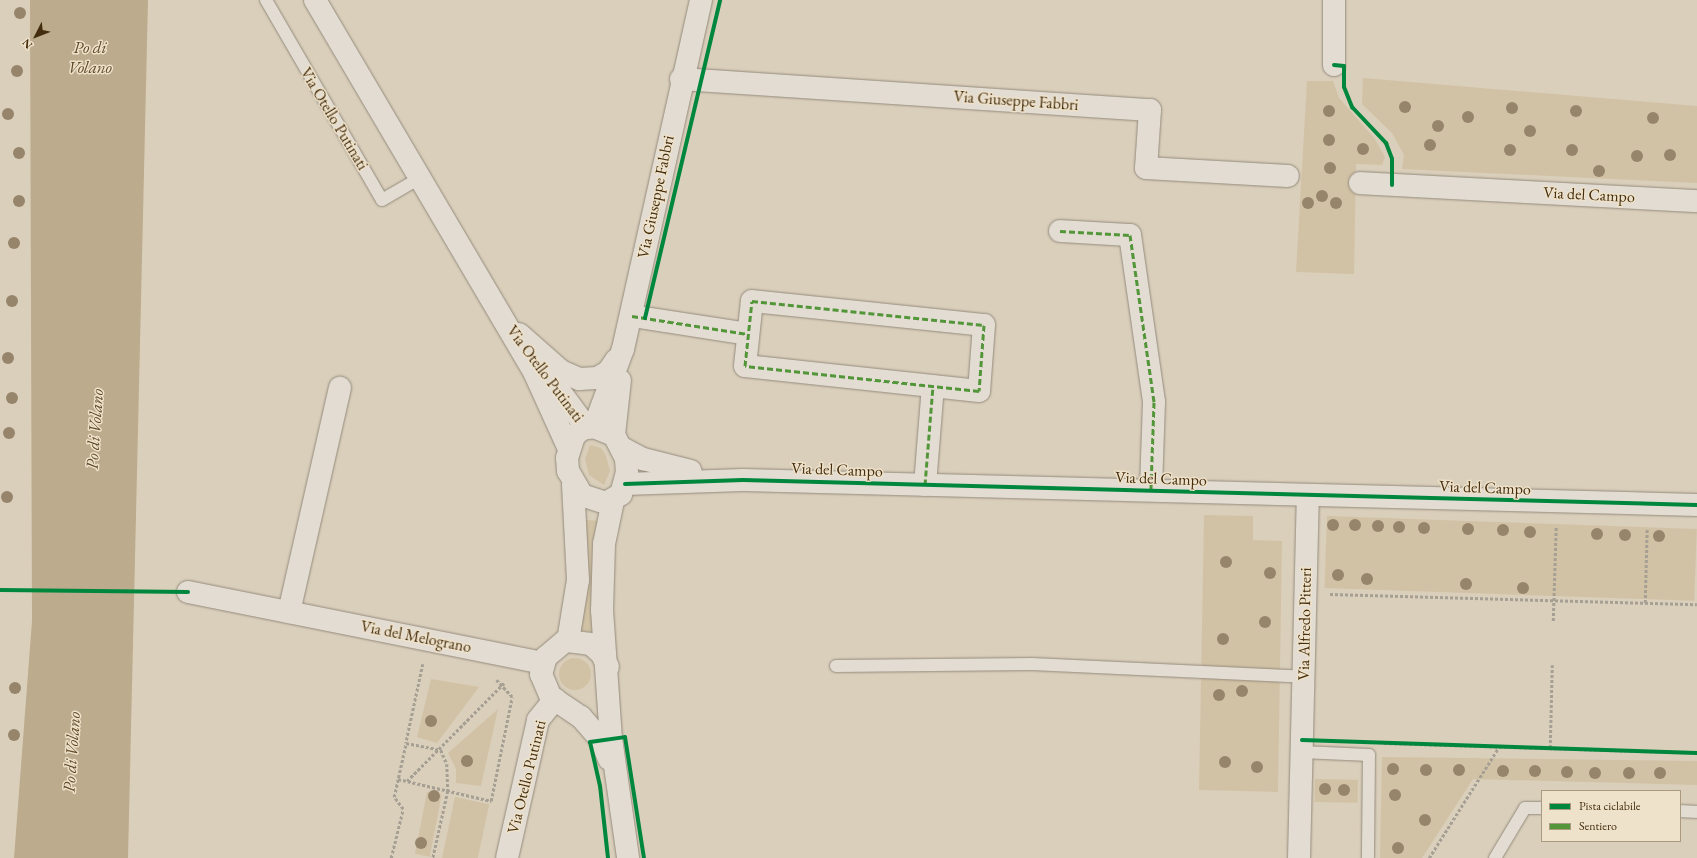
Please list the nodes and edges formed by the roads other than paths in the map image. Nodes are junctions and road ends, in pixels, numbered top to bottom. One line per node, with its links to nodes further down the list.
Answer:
1 (266, 0): 8 (lane, Via Otello Putinati)
2 (315, 0): 8 (street, Via Otello Putinati)
3 (701, 0): 6 (street, Via Giuseppe Fabbri)
4 (1334, 0): 5 (street)
5 (1334, 65)
6 (681, 79): 7 (street, Via Giuseppe Fabbri); 12 (street, Via Giuseppe Fabbri)
7 (1288, 176)
8 (420, 178): 13 (street, Via Otello Putinati)
9 (1360, 183): 10 (street, Via del Campo)
10 (1697, 201)
11 (1060, 231): 24 (street, Via del Campo)
12 (632, 316): 14 (street); 15 (street, Via Giuseppe Fabbri)
13 (504, 319): 15 (street, Via Giuseppe Fabbri); 18 (street, Via Otello Putinati); 20 (street, Via Otello Putinati)
14 (748, 334): 16 (street); 16 (street)
15 (623, 349): 18 (street, Via Giuseppe Fabbri); 19 (street, Via Giuseppe Fabbri)
16 (933, 386): 23 (street)
17 (340, 388): 29 (street)
18 (590, 428): 19 (street); 20 (street, Via Giuseppe Fabbri)
19 (618, 442): 21 (street, Via del Campo); 25 (street, Via Giuseppe Fabbri)
20 (569, 449): 22 (street, Via Giuseppe Fabbri)
21 (743, 480): 23 (street, Via del Campo); 25 (street, Via del Campo)
22 (573, 484): 25 (street); 30 (street)
23 (925, 484): 24 (street, Via del Campo)
24 (1151, 490): 26 (street, Via del Campo)
25 (619, 493): 33 (street, Via Giuseppe Fabbri)
26 (1308, 495): 27 (street, Via del Campo); 34 (street, Via Alfredo Pitteri)
27 (1697, 505)
28 (188, 592): 29 (street, Via del Melograno)
29 (289, 612): 31 (street, Via del Melograno)
30 (568, 641): 31 (street); 33 (street, Via Giuseppe Fabbri)
31 (534, 661): 35 (street, Via Giuseppe Fabbri)
32 (836, 666): 34 (lane)
33 (608, 676): 35 (street); 37 (street, Via Giuseppe Fabbri)
34 (1304, 677): 36 (street, Via Alfredo Pitteri)
35 (560, 702): 37 (street, Via Giuseppe Fabbri); 41 (street, Via Otello Putinati)
36 (1302, 752): 43 (street, Via Alfredo Pitteri); 44 (lane)
37 (615, 771): 42 (street, Via Giuseppe Fabbri)
38 (1541, 808): 45 (lane)
39 (1681, 811): 40 (lane)
40 (1697, 812)
41 (506, 858)
42 (628, 858)
43 (1299, 858)
44 (1368, 858)
45 (1495, 858)

